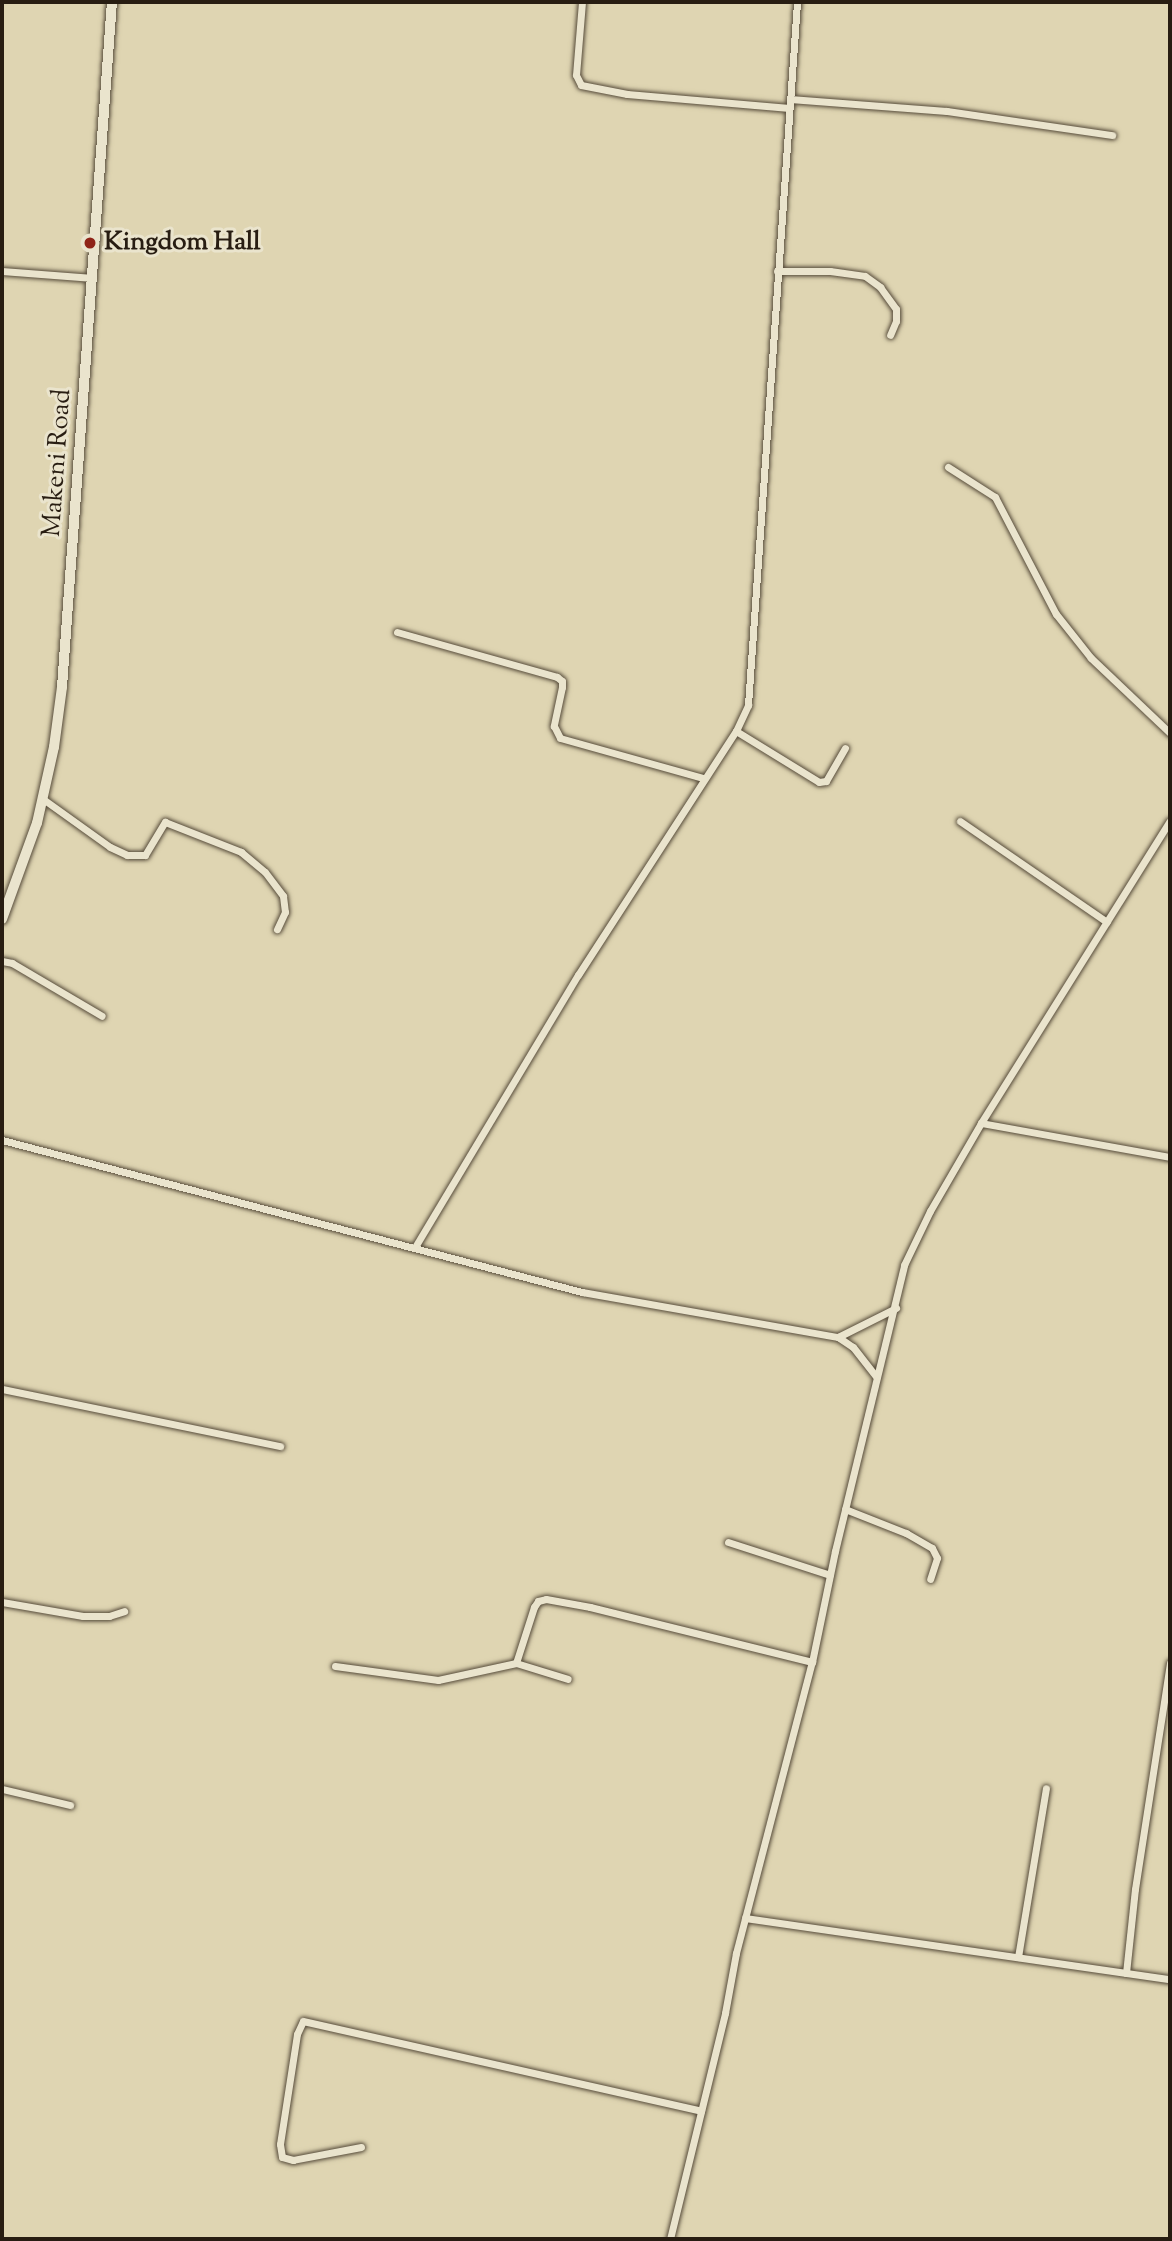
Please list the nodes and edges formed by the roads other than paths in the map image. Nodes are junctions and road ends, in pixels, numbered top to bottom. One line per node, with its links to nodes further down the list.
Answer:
1 (111, 2): 9 (main road, Makeni Road)
2 (582, 2): 5 (street)
3 (797, 2): 4 (street)
4 (790, 99): 5 (street); 6 (street)
5 (789, 108): 8 (street)
6 (1112, 135)
7 (2, 271): 9 (street)
8 (777, 271): 10 (street); 13 (street)
9 (93, 278): 17 (main road, Makeni Road)
10 (890, 335)
11 (948, 467): 14 (street)
12 (397, 632): 16 (street)
13 (736, 732): 15 (street); 16 (street)
14 (1170, 733)
15 (845, 748)
16 (704, 778): 28 (street)
17 (43, 799): 20 (main road, Makeni Road); 22 (street)
18 (960, 821): 21 (street)
19 (1170, 821): 21 (street)
20 (2, 919)
21 (1107, 922): 25 (street)
22 (277, 929)
23 (2, 961): 24 (street)
24 (102, 1016)
25 (981, 1123): 27 (street); 29 (street)
26 (2, 1140): 28 (street)
27 (1170, 1157)
28 (415, 1247): 30 (street)
29 (895, 1308): 30 (street); 31 (street)
30 (838, 1337): 31 (street)
31 (876, 1376): 34 (street)
32 (2, 1389): 33 (street)
33 (280, 1446)
34 (845, 1508): 36 (street); 37 (street)
35 (728, 1542): 36 (street)
36 (830, 1575): 40 (street)
37 (930, 1579)
38 (2, 1602): 39 (street)
39 (124, 1611)
40 (812, 1662): 41 (street); 48 (street)
41 (516, 1663): 43 (street); 44 (street)
42 (1170, 1663): 50 (street)
43 (335, 1666)
44 (568, 1679)
45 (1046, 1788): 49 (street)
46 (2, 1789): 47 (street)
47 (70, 1805)
48 (746, 1918): 49 (street); 52 (street)
49 (1018, 1957): 50 (street)
50 (1126, 1973): 51 (street)
51 (1170, 1979)
52 (701, 2111): 53 (street); 54 (street)
53 (361, 2147)
54 (670, 2239)

